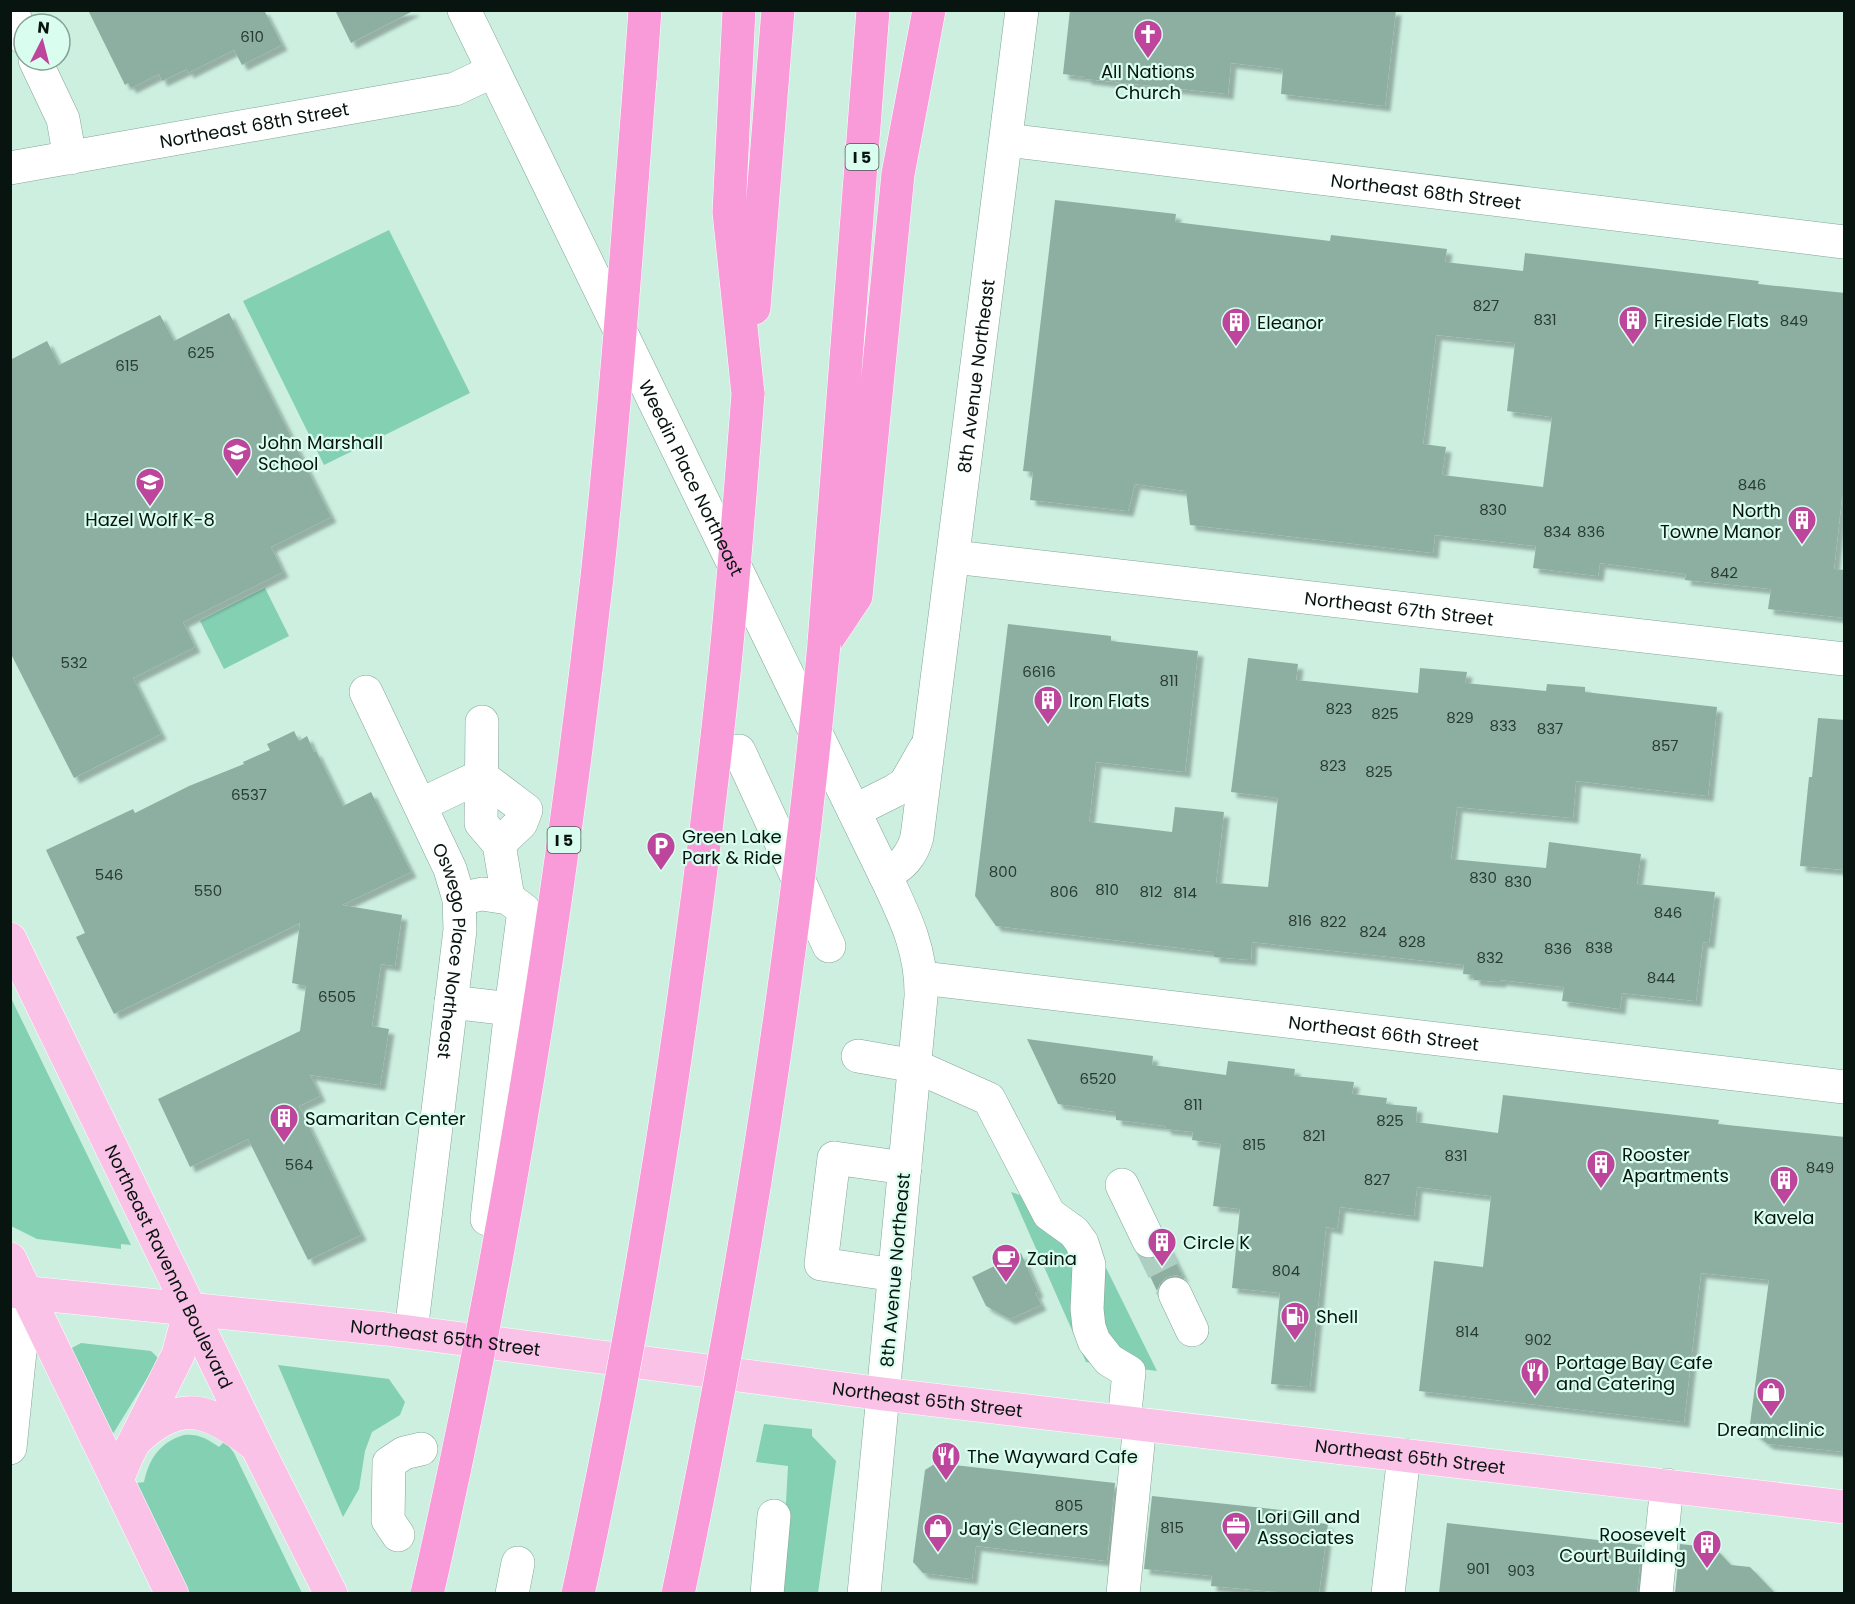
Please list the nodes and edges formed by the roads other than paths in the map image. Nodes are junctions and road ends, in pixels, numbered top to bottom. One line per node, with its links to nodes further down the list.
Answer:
1 (464, 10): 8 (street, Weedin Place Northeast)
2 (645, 10): 63 (highway, I 5, bridge)
3 (739, 10): 14 (highway)
4 (777, 10): 14 (highway)
5 (873, 10): 16 (highway, I 5)
6 (929, 10): 16 (highway)
7 (1023, 10): 10 (street, 8th Avenue Northeast)
8 (493, 71): 11 (street, Northeast 68th Street); 24 (street, Weedin Place Northeast)
9 (41, 72): 11 (street)
10 (1007, 140): 13 (street, Northeast 68th Street); 15 (street, 8th Avenue Northeast)
11 (70, 158): 12 (street, Northeast 68th Street)
12 (10, 168)
13 (1845, 242)
14 (748, 394): 64 (highway, bridge)
15 (954, 557): 17 (street, Northeast 67th Street); 20 (street, 8th Avenue Northeast)
16 (824, 644): 65 (highway, I 5, bridge)
17 (1845, 659)
18 (366, 692): 23 (street, Oswego Place Northeast)
19 (482, 722): 22 (street)
20 (928, 742): 24 (street, 8th Avenue Northeast); 26 (street, 8th Avenue Northeast)
21 (739, 751): 30 (street)
22 (481, 776): 23 (street); 25 (street); 25 (street)
23 (420, 805): 27 (street, Oswego Place Northeast)
24 (854, 811): 26 (street, Weedin Place Northeast)
25 (499, 844): 28 (street)
26 (885, 875): 31 (street, Weedin Place Northeast)
27 (459, 899): 28 (street); 33 (street, Oswego Place Northeast)
28 (516, 904): 34 (street)
29 (10, 939): 46 (main road, Northeast Ravenna Boulevard)
30 (829, 946)
31 (916, 947): 32 (street, 8th Avenue Northeast)
32 (922, 978): 36 (street, 8th Avenue Northeast); 37 (street, Northeast 66th Street)
33 (451, 1002): 34 (street); 48 (street, Oswego Place Northeast)
34 (511, 1009): 40 (street)
35 (858, 1056): 36 (street)
36 (915, 1066): 38 (street, 8th Avenue Northeast); 50 (street)
37 (1845, 1088)
38 (905, 1168): 43 (street, 8th Avenue Northeast); 43 (street)
39 (1122, 1185): 41 (street)
40 (487, 1219)
41 (1149, 1241)
42 (10, 1259): 44 (main road)
43 (895, 1275): 49 (street, 8th Avenue Northeast)
44 (18, 1292): 46 (main road, Northeast 65th Street); 53 (street); 56 (main road)
45 (1175, 1294): 47 (street)
46 (190, 1310): 48 (main road, Northeast 65th Street); 51 (main road); 52 (main road, Northeast Ravenna Boulevard)
47 (1192, 1330)
48 (411, 1332): 49 (main road, Northeast 65th Street)
49 (883, 1394): 50 (main road, Northeast 65th Street); 67 (street, 8th Avenue Northeast)
50 (1132, 1423): 55 (main road, Northeast 65th Street); 68 (street)
51 (136, 1439): 52 (main road); 56 (main road)
52 (256, 1445): 62 (main road, Northeast Ravenna Boulevard)
53 (10, 1448)
54 (421, 1449): 60 (street)
55 (1404, 1455): 57 (main road, Northeast 65th Street); 69 (street)
56 (117, 1480): 61 (main road)
57 (1667, 1485): 58 (main road, Northeast 65th Street); 70 (street)
58 (1845, 1507)
59 (774, 1516): 66 (street)
60 (398, 1536)
61 (172, 1593)
62 (331, 1593)
63 (427, 1593)
64 (578, 1593)
65 (678, 1593)
66 (767, 1593)
67 (864, 1593)
68 (1123, 1593)
69 (1388, 1593)
70 (1656, 1593)

